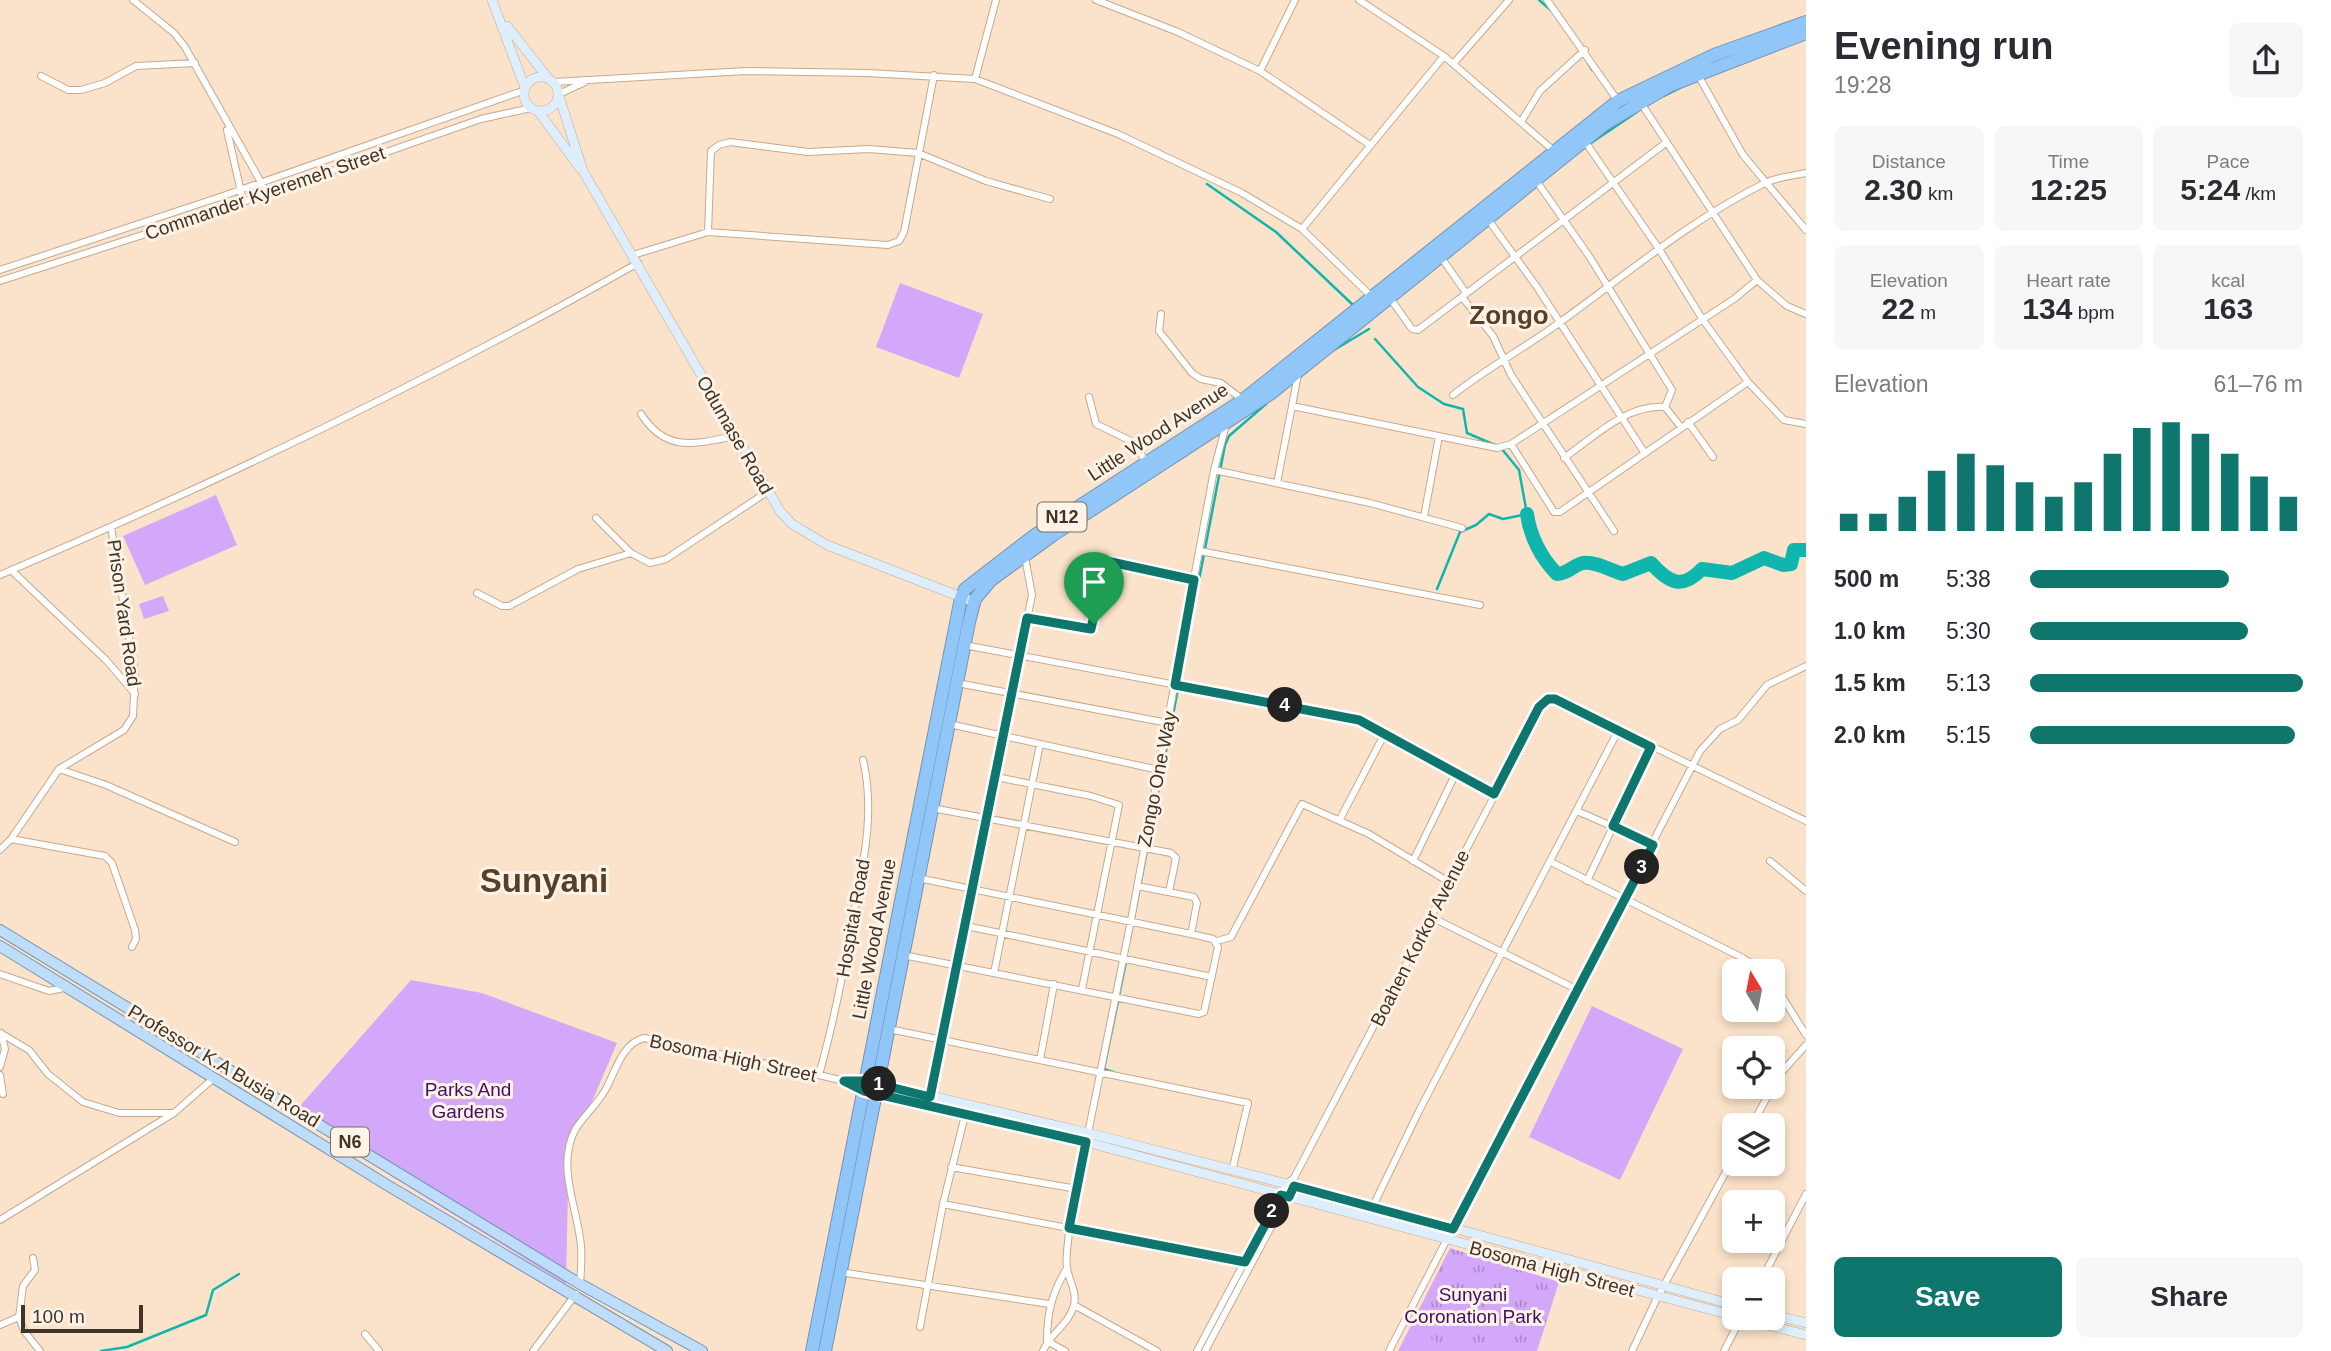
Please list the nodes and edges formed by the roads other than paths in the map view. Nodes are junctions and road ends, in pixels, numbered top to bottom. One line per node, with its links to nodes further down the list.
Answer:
1 (133, 0): 14 (street)
2 (492, 0): 9 (street)
3 (996, 0): 20 (street)
4 (1096, 0): 16 (street)
5 (1295, 0): 16 (street)
6 (1359, 0): 13 (street)
7 (1509, 0): 15 (street)
8 (1547, 0): 12 (street)
9 (499, 16): 21 (street); 23 (street)
10 (1806, 22): 25 (highway, Little Wood Avenue / N12)
11 (1806, 33): 17 (highway, Little Wood Avenue / N12)
12 (1585, 50): 25 (street); 28 (street)
13 (1444, 56): 15 (street); 32 (street)
14 (195, 63): 19 (street); 29 (street)
15 (1454, 64): 28 (street)
16 (1260, 71): 32 (street)
17 (1698, 74): 26 (highway, Little Wood Avenue / N12); 39 (street)
18 (933, 75): 20 (street); 22 (street); 34 (street)
19 (41, 76)
20 (975, 79): 48 (street)
21 (551, 80): 22 (street); 23 (street); 24 (street)
22 (585, 82): 24 (street)
23 (525, 89): 27 (street); 38 (street, Commander Kyeremeh Street)
24 (559, 95): 27 (street); 35 (street, Odumase Road)
25 (1618, 101): 33 (highway, Little Wood Avenue / N12)
26 (1640, 102): 30 (highway, Little Wood Avenue / N12); 31 (street)
27 (534, 109): 35 (street, Odumase Road); 42 (street, Commander Kyeremeh Street)
28 (1521, 122): 33 (street)
29 (226, 125): 38 (street); 41 (street)
30 (1584, 140): 37 (highway, Little Wood Avenue / N12); 40 (street)
31 (1667, 142): 40 (street); 45 (street)
32 (1370, 145): 48 (street)
33 (1553, 150): 60 (highway, Little Wood Avenue / N12)
34 (918, 153): 43 (street); 50 (street); 50 (street)
35 (583, 171): 54 (street, Odumase Road)
36 (1806, 173): 39 (street)
37 (1535, 179): 46 (highway, Little Wood Avenue / N12); 47 (street)
38 (261, 181): 41 (street, Commander Kyeremeh Street); 42 (street)
39 (1767, 181): 45 (street); 49 (street)
40 (1614, 182): 47 (street); 51 (street)
41 (239, 190): 44 (street); 55 (street, Commander Kyeremeh Street)
42 (267, 193): 44 (street, Commander Kyeremeh Street)
43 (1050, 200)
44 (243, 201): 57 (street, Commander Kyeremeh Street)
45 (1712, 215): 51 (street); 56 (street)
46 (1488, 218): 52 (highway, Little Wood Avenue / N12); 53 (street)
47 (1565, 220): 53 (street); 58 (street)
48 (1302, 229): 60 (street)
49 (1806, 230)
50 (708, 232): 54 (street)
51 (1659, 250): 58 (street); 64 (street)
52 (1440, 255): 59 (street); 61 (highway, Little Wood Avenue / N12)
53 (1515, 256): 59 (street); 65 (street)
54 (636, 259): 83 (street, Odumase Road); 96 (street)
55 (0, 270)
56 (1757, 280): 63 (street); 64 (street)
57 (0, 281)
58 (1607, 286): 65 (street); 66 (street)
59 (1464, 295): 61 (street); 67 (street)
60 (1371, 296): 73 (highway, Little Wood Avenue / N12)
61 (1388, 297): 68 (highway, Little Wood Avenue / N12)
62 (1161, 314): 73 (street)
63 (1806, 314)
64 (1703, 320): 66 (street); 69 (street)
65 (1560, 323): 67 (street); 70 (street)
66 (1649, 354): 70 (street); 75 (street)
67 (1505, 356): 71 (street); 79 (street)
68 (1299, 369): 74 (street); 80 (highway, Little Wood Avenue / N12)
69 (1748, 382): 78 (street); 81 (street)
70 (1600, 387): 77 (street); 79 (street)
71 (1453, 395)
72 (1089, 397): 89 (street)
73 (1243, 400): 89 (highway, Little Wood Avenue / N12)
74 (1292, 406): 84 (street); 91 (street)
75 (1665, 407): 77 (street); 82 (street)
76 (641, 414): 83 (street)
77 (1621, 418): 86 (street); 88 (street)
78 (1688, 422): 82 (street); 87 (street)
79 (1542, 424): 85 (street); 88 (street)
80 (1226, 425): 90 (street, Zongo One Way); 101 (highway, Little Wood Avenue / N12)
81 (1806, 425)
82 (1681, 427): 86 (street)
83 (735, 436): 92 (street, Odumase Road)
84 (1440, 436): 85 (street); 94 (street)
85 (1506, 446): 93 (street)
86 (1644, 452): 93 (street)
87 (1713, 457)
88 (1564, 458): 93 (street)
89 (1146, 462): 106 (highway, Little Wood Avenue / N12)
90 (1214, 470): 91 (street); 99 (street, Zongo One Way)
91 (1278, 483): 94 (street)
92 (767, 492): 100 (street); 106 (street, Odumase Road)
93 (1587, 494): 98 (street)
94 (1424, 517): 97 (street)
95 (596, 518): 100 (street)
96 (111, 527): 102 (street); 116 (street, Prison Yard Road)
97 (1462, 528)
98 (1614, 531)
99 (1200, 551): 104 (street, Zongo One Way); 108 (street)
100 (631, 553): 105 (street)
101 (1024, 556): 107 (highway, Little Wood Avenue / N12); 109 (street)
102 (10, 570): 103 (street); 116 (street)
103 (0, 575)
104 (1194, 580): 109 (street); 114 (street, Zongo One Way)
105 (477, 593)
106 (961, 598): 107 (street, Odumase Road); 157 (highway, Little Wood Avenue / N12)
107 (974, 602): 110 (highway, Little Wood Avenue / N12)
108 (1480, 605)
109 (1027, 618): 111 (street)
110 (964, 645): 111 (street); 113 (highway, Little Wood Avenue / N12)
111 (1018, 656): 114 (street); 115 (street)
112 (1806, 666): 125 (street)
113 (957, 683): 115 (street); 118 (highway, Little Wood Avenue / N12)
114 (1175, 685): 117 (street, Zongo One Way); 120 (street)
115 (1012, 694): 117 (street); 121 (street)
116 (136, 696): 126 (street, Prison Yard Road)
117 (1168, 723): 127 (street, Zongo One Way)
118 (949, 724): 121 (street); 132 (highway, Little Wood Avenue / N12)
119 (1618, 731): 123 (street); 131 (street, Boahen Korkor Avenue); 133 (street)
120 (1384, 736): 128 (street); 135 (street)
121 (1004, 737): 122 (street); 129 (street)
122 (1040, 744): 127 (street); 130 (street)
123 (1651, 747): 125 (street); 138 (street)
124 (863, 760): 193 (street, Hospital Road)
125 (1692, 768): 136 (street); 142 (street)
126 (59, 769): 139 (street, Prison Yard Road); 140 (street)
127 (1159, 771): 143 (street, Zongo One Way)
128 (1455, 775): 131 (street); 145 (street)
129 (996, 777): 130 (street); 134 (street)
130 (1031, 785): 137 (street); 141 (street)
131 (1494, 794): 150 (street, Boahen Korkor Avenue)
132 (932, 808): 134 (street); 148 (highway, Little Wood Avenue / N12)
133 (1577, 811): 138 (street); 147 (street)
134 (989, 818): 137 (street); 152 (street)
135 (1340, 819): 145 (street); 166 (street)
136 (1806, 821)
137 (1023, 824): 141 (street); 155 (street)
138 (1613, 826): 142 (street); 149 (street)
139 (11, 839): 144 (street, Prison Yard Road); 168 (street)
140 (235, 842)
141 (1112, 842): 143 (street); 158 (street)
142 (1653, 845): 156 (street)
143 (1144, 848): 151 (street, Zongo One Way); 154 (street)
144 (0, 850)
145 (1413, 860): 150 (street)
146 (1770, 861): 153 (street)
147 (1551, 862): 149 (street); 170 (street)
148 (918, 878): 152 (street); 157 (highway, Little Wood Avenue / N12)
149 (1587, 881): 156 (street)
150 (1449, 882): 159 (street, Boahen Korkor Avenue)
151 (1137, 886): 154 (street); 160 (street, Zongo One Way)
152 (974, 890): 155 (street); 161 (street)
153 (1806, 891)
154 (1169, 892): 164 (street)
155 (1009, 897): 158 (street); 163 (street)
156 (1625, 901): 173 (street); 181 (street)
157 (905, 910): 165 (highway, Little Wood Avenue / N12)
158 (1098, 913): 160 (street); 169 (street)
159 (1431, 917): 170 (street); 205 (street, Boahen Korkor Avenue)
160 (1131, 920): 164 (street); 172 (street, Zongo One Way)
161 (967, 926): 163 (street); 174 (street)
162 (0, 930): 220 (main road, Professor K.A Busia Road / N6)
163 (1002, 934): 169 (street); 175 (street)
164 (1191, 934): 166 (street)
165 (900, 936): 171 (highway, Little Wood Avenue / N12); 195 (highway, Little Wood Avenue / N12)
166 (1217, 941): 177 (street)
167 (0, 946): 179 (main road, Professor K.A Busia Road / N6)
168 (132, 947)
169 (1089, 953): 172 (street); 180 (street)
170 (1503, 953): 181 (street); 210 (street)
171 (904, 956): 174 (street); 184 (highway, Little Wood Avenue / N12)
172 (1123, 958): 177 (street); 182 (street, Zongo One Way)
173 (1745, 959)
174 (958, 966): 175 (street); 187 (street)
175 (994, 973): 178 (street)
176 (0, 974): 179 (street)
177 (1212, 977): 182 (street)
178 (1054, 984): 180 (street); 189 (street)
179 (70, 987): 194 (main road, Professor K.A Busia Road / N6)
180 (1082, 989): 182 (street)
181 (1578, 990): 213 (street)
182 (1115, 996): 191 (street, Zongo One Way)
183 (1785, 998): 186 (street)
184 (887, 1028): 187 (street); 195 (highway, Little Wood Avenue / N12)
185 (1, 1033): 190 (street); 198 (street)
186 (1806, 1035)
187 (942, 1040): 189 (street); 197 (street)
188 (1806, 1045): 199 (street)
189 (1040, 1060): 191 (street)
190 (0, 1067)
191 (1101, 1072): 201 (street, Zongo One Way); 203 (street)
192 (0, 1075): 196 (street)
193 (819, 1075): 195 (street, Bosoma High Street); 220 (street, Bosoma High Street)
194 (215, 1077): 198 (street); 224 (main road, Professor K.A Busia Road / N6)
195 (871, 1087): 197 (street, Bosoma High Street); 200 (street, Bosoma High Street); 219 (highway, Little Wood Avenue / N12)
196 (3, 1094)
197 (930, 1097): 201 (street, Bosoma High Street)
198 (174, 1113): 211 (street)
199 (1759, 1113)
200 (965, 1115): 201 (street, Bosoma High Street); 202 (street)
201 (1087, 1137): 203 (street, Bosoma High Street); 206 (street, Zongo One Way); 208 (street, Bosoma High Street)
202 (951, 1167): 206 (street); 209 (street)
203 (1232, 1171): 205 (street, Bosoma High Street)
204 (1724, 1176): 222 (street)
205 (1291, 1183): 208 (street, Boahen Korkor Avenue); 210 (street, Bosoma High Street)
206 (1077, 1189): 212 (street, Zongo One Way)
207 (1806, 1194): 217 (street)
208 (1285, 1196): 214 (street, Bosoma High Street); 216 (street, Boahen Korkor Avenue); 250 (street, Boahen Korkor Avenue)
209 (943, 1204): 212 (street); 221 (street)
210 (1373, 1206): 213 (street, Bosoma High Street)
211 (0, 1220)
212 (1069, 1228): 216 (street); 218 (street, Zongo One Way)
213 (1453, 1229): 214 (street); 222 (street, Bosoma High Street)
214 (1447, 1240): 223 (street, Bosoma High Street); 251 (street)
215 (33, 1258): 229 (street)
216 (1245, 1262): 249 (street, Boahen Korkor Avenue)
217 (1768, 1267)
218 (1067, 1268): 226 (street); 227 (street)
219 (835, 1270): 221 (street); 244 (highway, Little Wood Avenue / N12); 245 (highway, Little Wood Avenue / N12)
220 (580, 1284): 224 (street); 243 (main road, Professor K.A Busia Road / N6)
221 (928, 1286): 226 (street); 233 (street)
222 (1663, 1287): 223 (street); 225 (street, Bosoma High Street)
223 (1657, 1297): 228 (street, Bosoma High Street); 252 (street)
224 (574, 1298): 241 (street); 242 (main road, Professor K.A Busia Road / N6)
225 (1722, 1302)
226 (1049, 1304): 238 (street)
227 (1074, 1305): 238 (street); 248 (street)
228 (1722, 1313)
229 (19, 1317): 232 (street); 239 (street)
230 (1785, 1318): 231 (street)
231 (1806, 1323)
232 (0, 1325)
233 (920, 1327)
234 (1735, 1330): 253 (street)
235 (1785, 1330): 237 (street)
236 (365, 1334): 240 (street)
237 (1806, 1335)
238 (1047, 1341): 246 (street); 247 (street)
239 (40, 1351)
240 (379, 1351)
241 (533, 1351)
242 (667, 1351)
243 (702, 1351)
244 (813, 1351)
245 (825, 1351)
246 (1043, 1351)
247 (1065, 1351)
248 (1157, 1351)
249 (1197, 1351)
250 (1205, 1351)
251 (1389, 1351)
252 (1632, 1351)
253 (1724, 1351)

